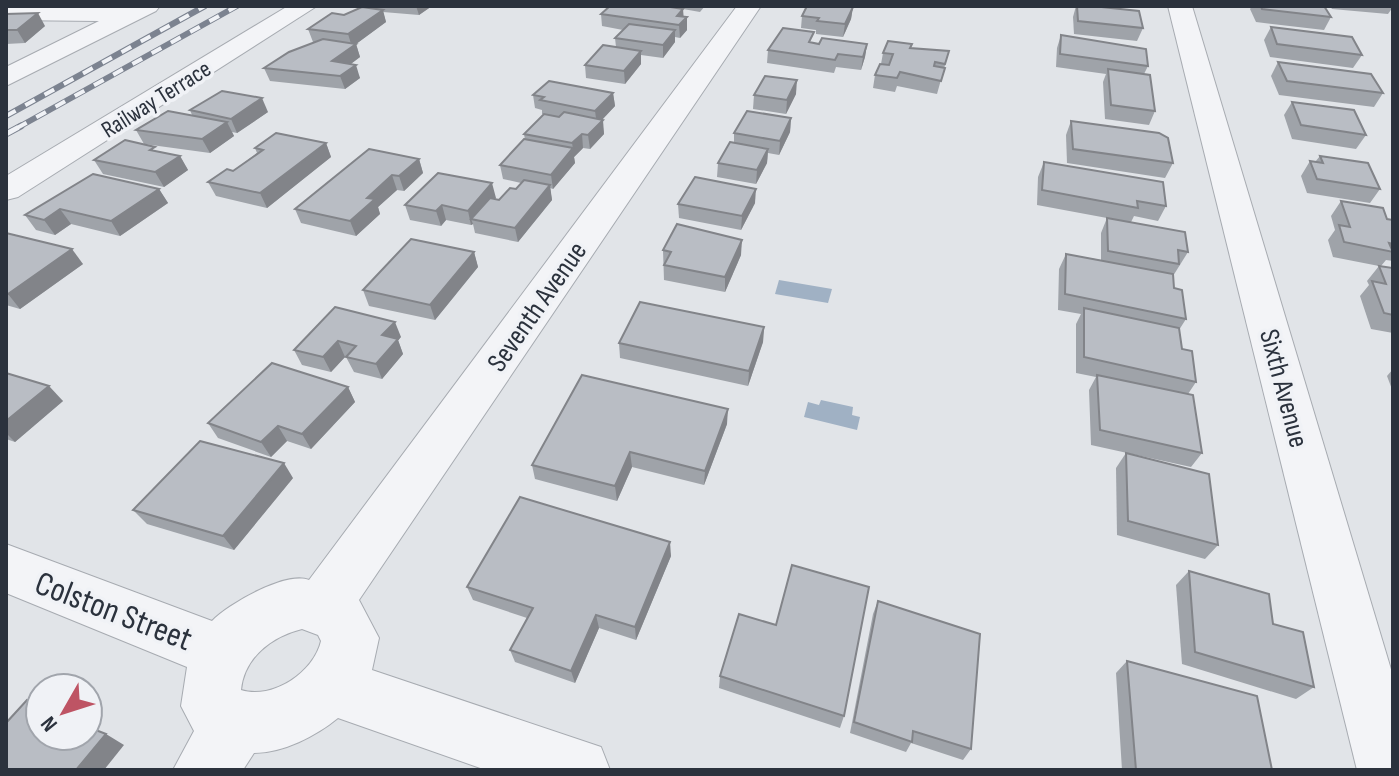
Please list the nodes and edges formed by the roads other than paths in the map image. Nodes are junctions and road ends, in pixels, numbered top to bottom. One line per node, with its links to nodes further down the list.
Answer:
1 (305, 6): 7 (street, Railway Terrace)
2 (749, 6): 9 (street, Seventh Avenue)
3 (1180, 6): 14 (street, Sixth Avenue)
4 (140, 10): 5 (street); 6 (street)
5 (6, 13)
6 (6, 78)
7 (6, 190)
8 (6, 568): 10 (street, Colston Street)
9 (323, 606): 10 (street); 11 (street)
10 (222, 653): 12 (street)
11 (337, 688): 12 (street); 13 (street)
12 (219, 750)
13 (578, 770)
14 (1389, 770)

